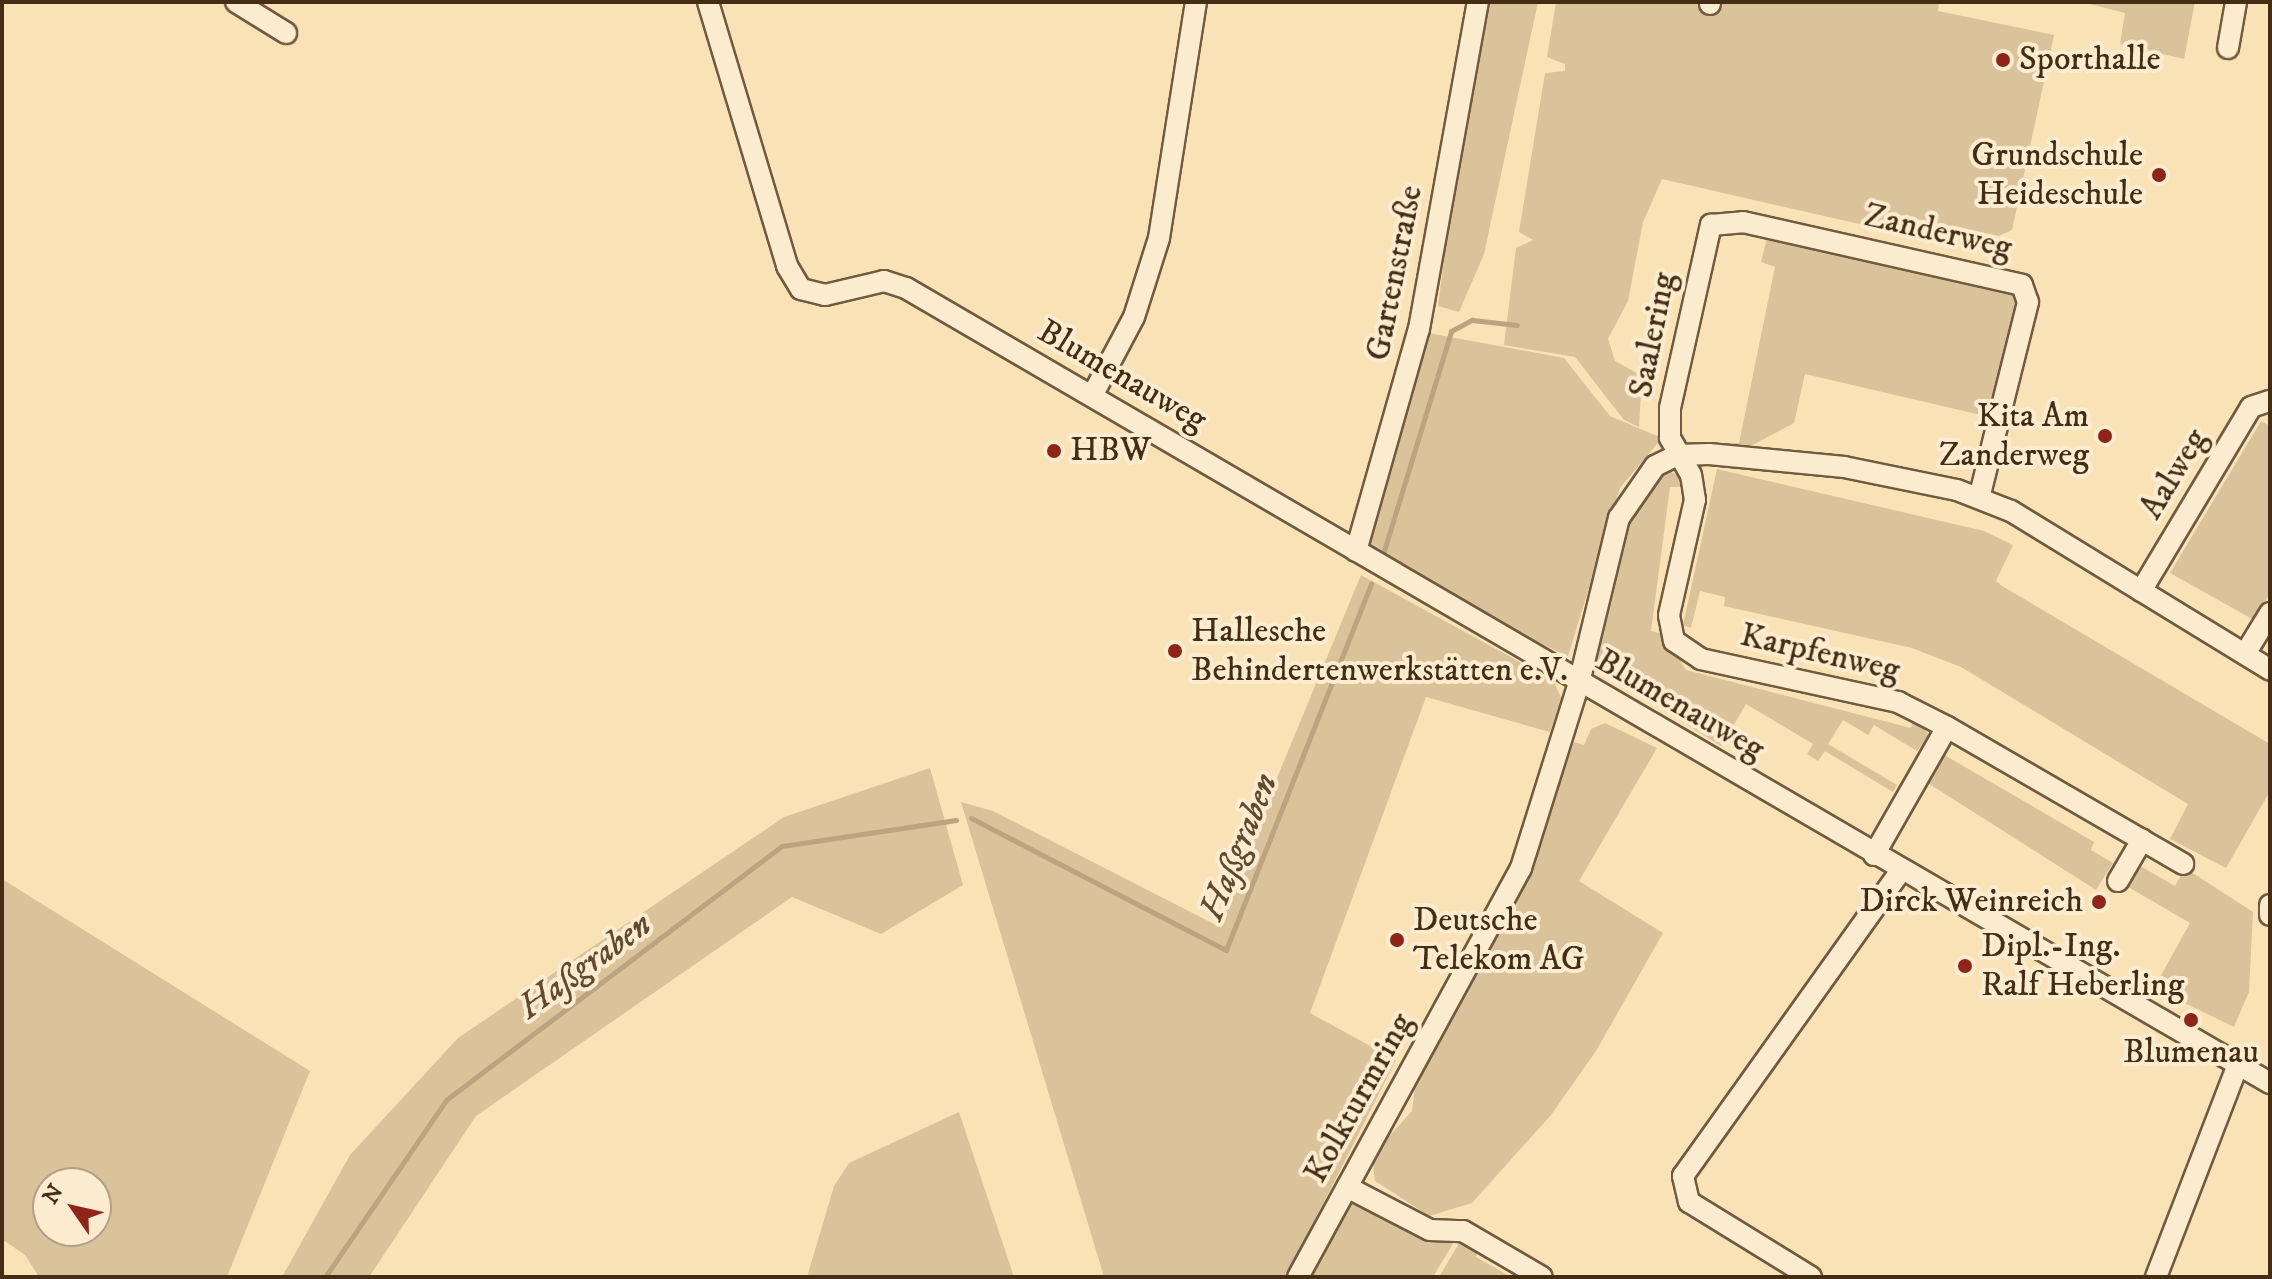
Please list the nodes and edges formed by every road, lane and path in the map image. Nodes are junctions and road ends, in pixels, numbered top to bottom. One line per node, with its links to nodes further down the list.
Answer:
1 (236, 2): 6 (street)
2 (708, 2): 9 (street, Blumenauweg)
3 (1196, 2): 9 (street)
4 (1478, 2): 13 (street, Gartenstraße)
5 (2236, 2): 7 (street)
6 (286, 33)
7 (2228, 48)
8 (1717, 221): 11 (street, Saalering); 12 (street, Zanderweg)
9 (1092, 396): 13 (street, Blumenauweg)
10 (2270, 401): 14 (street, Aalweg)
11 (1678, 455): 12 (street); 16 (street, Saalering); 19 (street, Kolkturmring)
12 (1979, 498): 14 (street)
13 (1356, 551): 19 (street, Blumenauweg)
14 (2141, 591): 17 (street)
15 (2270, 613): 17 (street)
16 (1678, 647): 20 (street, Karpfenweg)
17 (2245, 654): 18 (street)
18 (2270, 670)
19 (1579, 683): 22 (street, Blumenauweg); 28 (street, Kolkturmring)
20 (1947, 727): 21 (street, Karpfenweg); 22 (street)
21 (2142, 840): 23 (street, Karpfenweg); 25 (street)
22 (1874, 855): 24 (street, Blumenauweg)
23 (2183, 864)
24 (1902, 869): 26 (street, Blumenauweg); 31 (street)
25 (2118, 881)
26 (2238, 1064): 27 (street, Blumenauweg); 32 (street)
27 (2270, 1083)
28 (1347, 1187): 29 (street, Kolkturmring); 30 (street)
29 (1298, 1277)
30 (1542, 1277)
31 (1811, 1277)
32 (2156, 1277)

